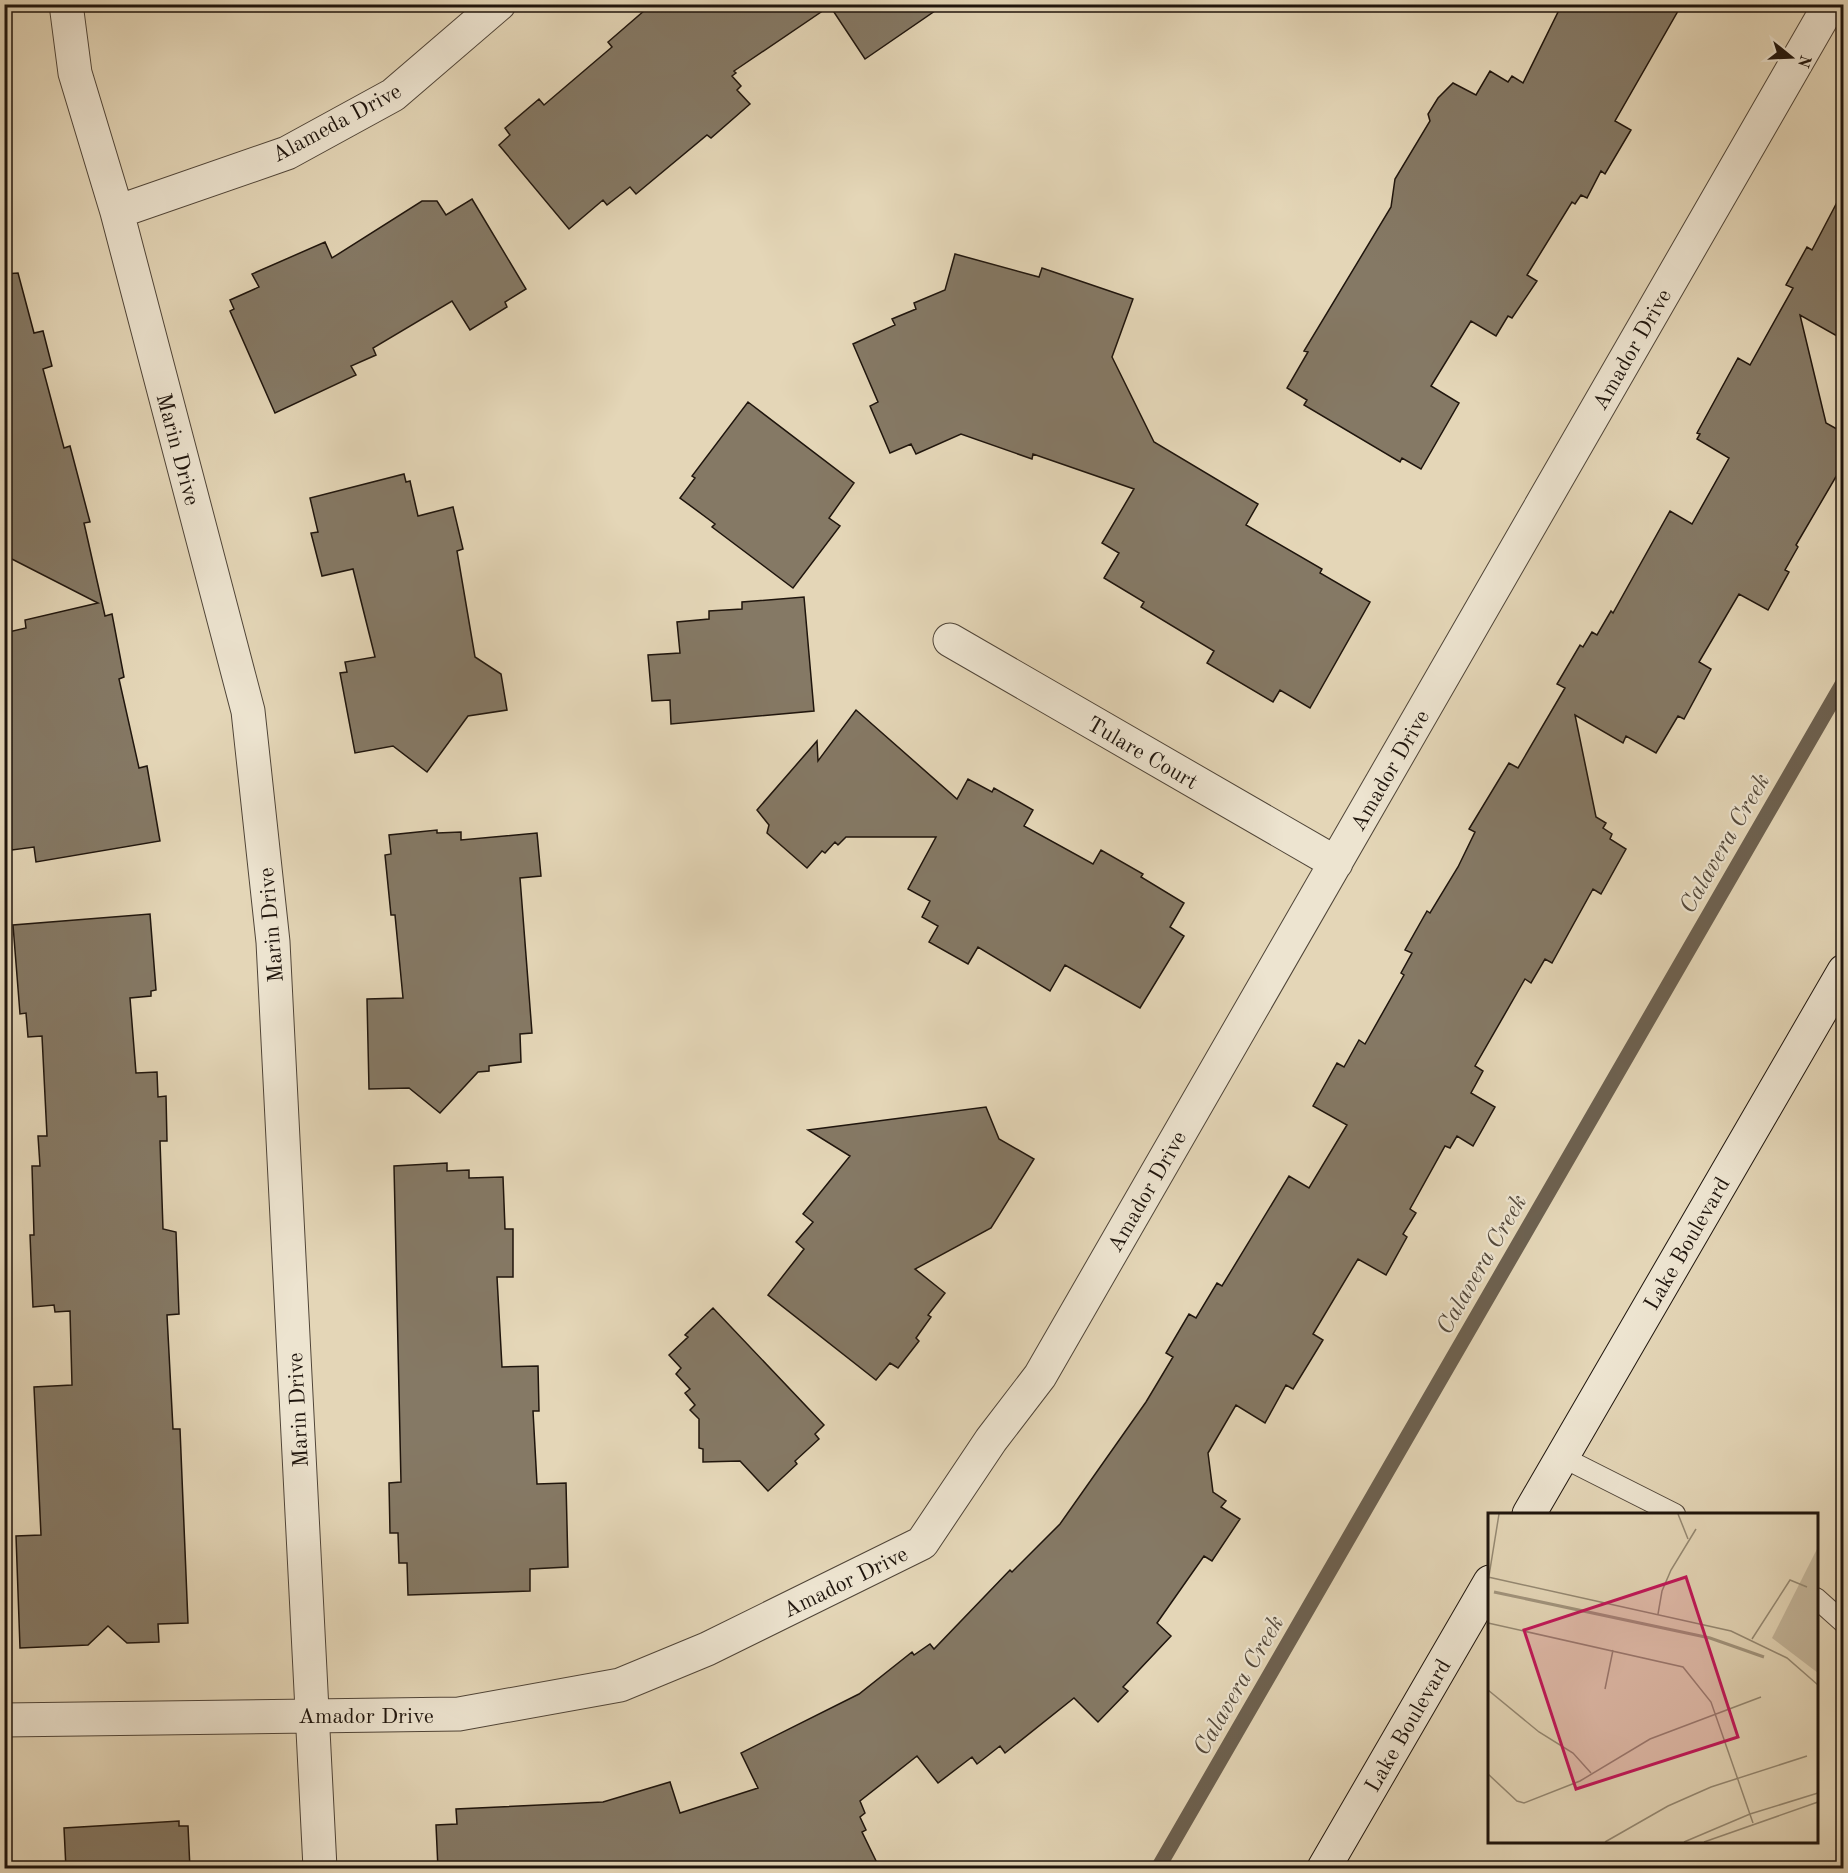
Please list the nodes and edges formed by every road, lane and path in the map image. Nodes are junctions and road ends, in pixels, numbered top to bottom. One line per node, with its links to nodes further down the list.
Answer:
1 (66, 4): 4 (street, Marin Drive)
2 (499, 4): 4 (street, Alameda Drive)
3 (1830, 4): 6 (street, Amador Drive)
4 (117, 212): 14 (street, Marin Drive)
5 (950, 640): 6 (street, Tulare Court)
6 (1336, 863): 14 (street, Amador Drive)
7 (1844, 971): 8 (street, Lake Boulevard)
8 (1562, 1457): 9 (street, Lake Boulevard); 10 (lane)
9 (1530, 1513)
10 (1672, 1513)
11 (1488, 1585): 17 (street, Lake Boulevard)
12 (1818, 1600): 13 (lane)
13 (1844, 1623)
14 (313, 1715): 15 (street, Amador Drive); 16 (street, Marin Drive)
15 (4, 1720)
16 (320, 1869)
17 (1324, 1869)

